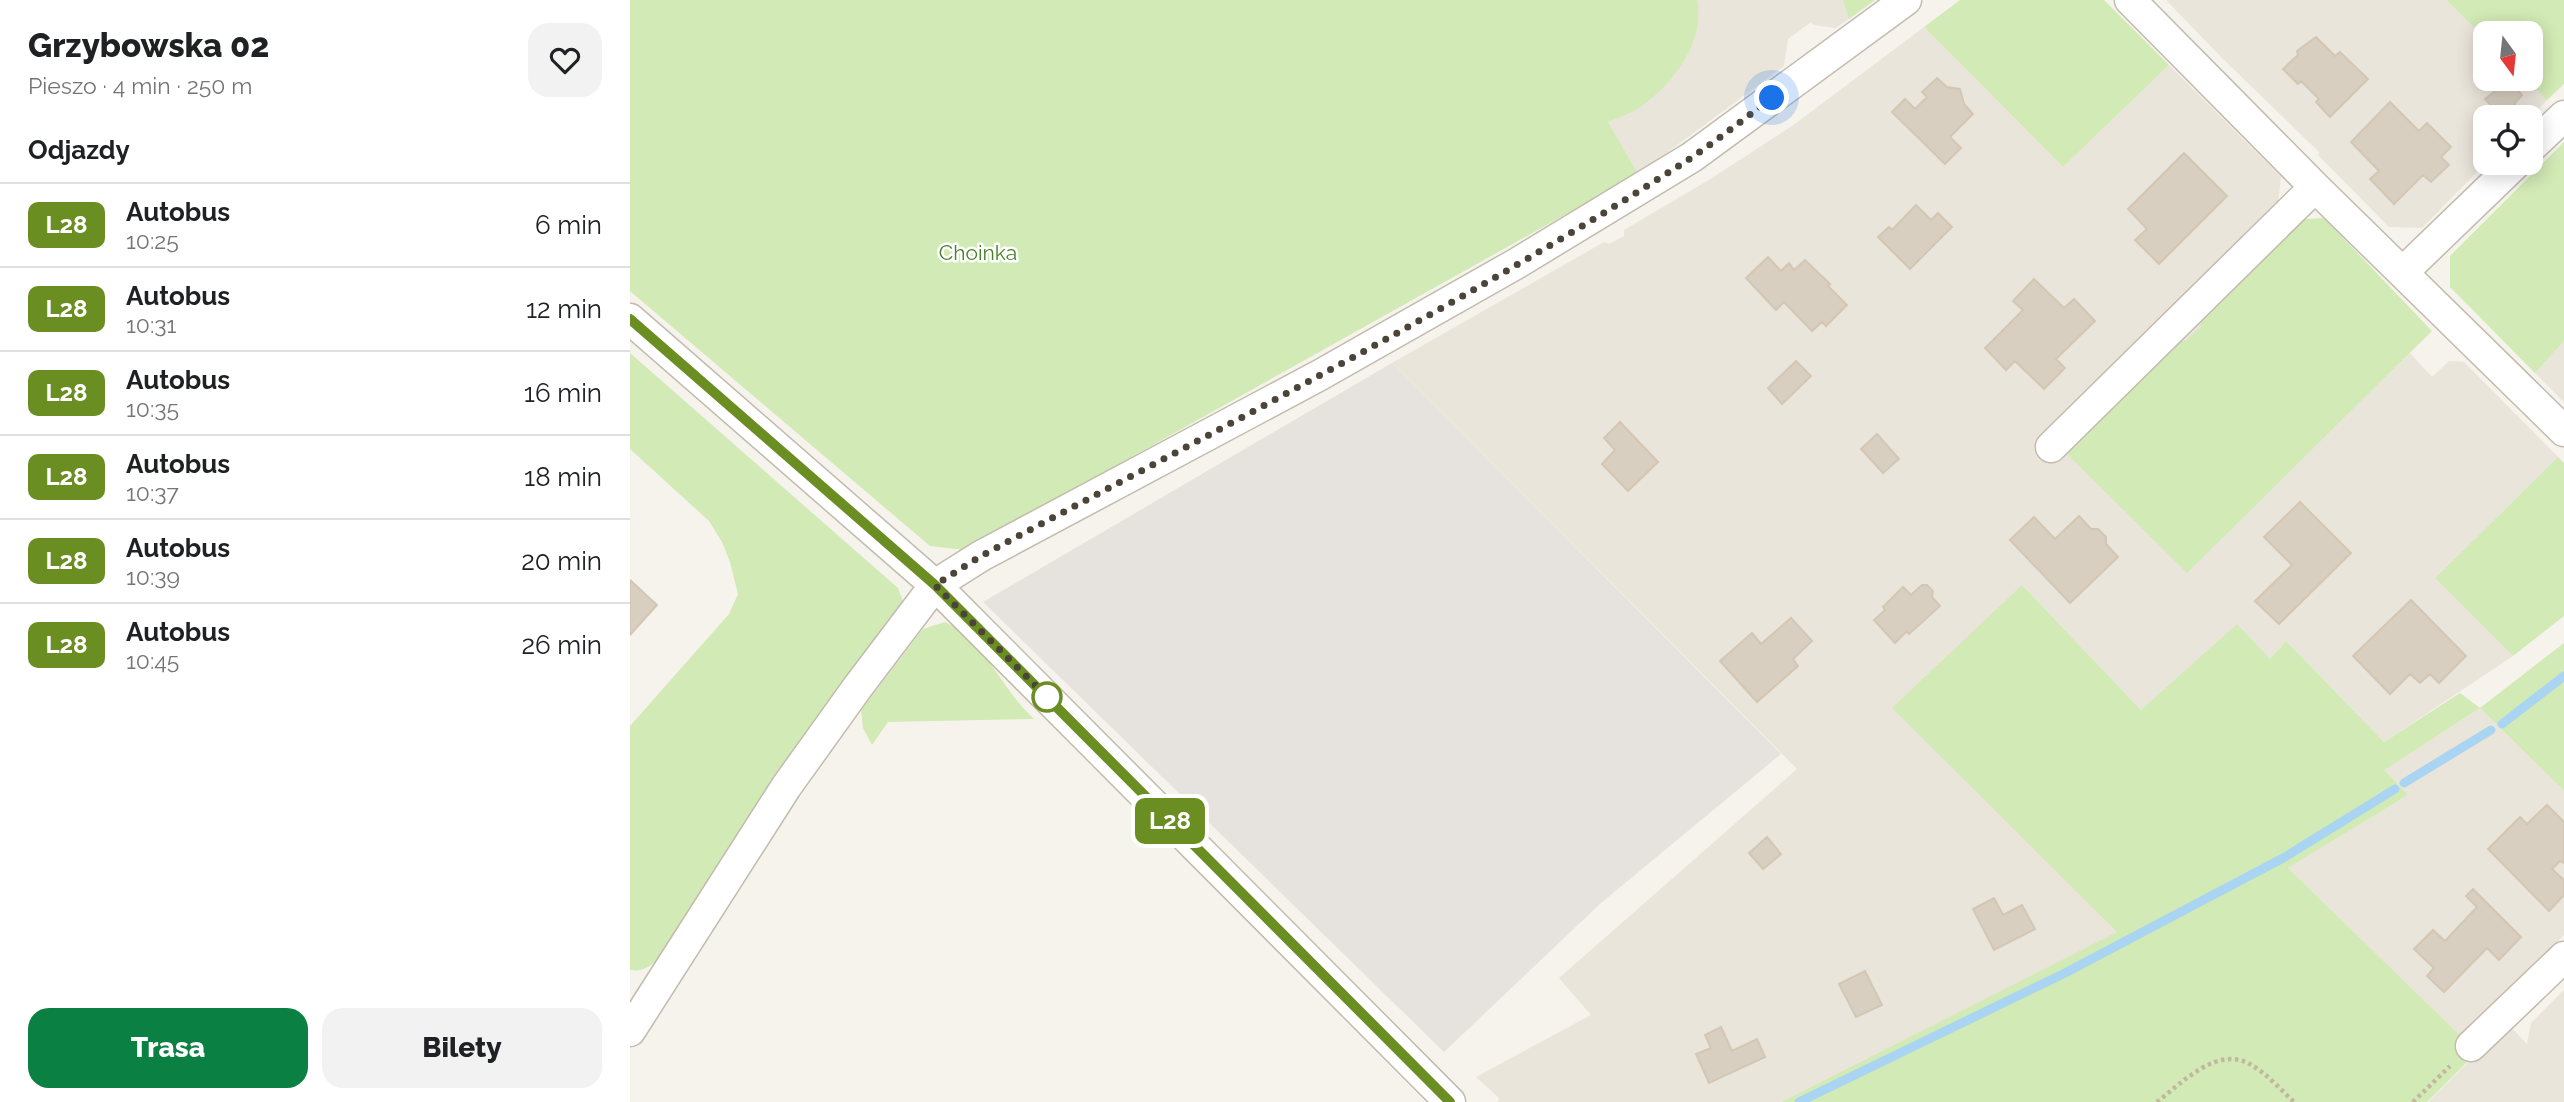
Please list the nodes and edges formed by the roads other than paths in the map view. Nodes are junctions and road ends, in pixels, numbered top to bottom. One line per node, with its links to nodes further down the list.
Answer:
1 (1906, 0): 11 (street)
2 (2130, 0): 6 (street)
3 (2564, 116): 4 (street)
4 (2543, 136)
5 (2504, 175): 7 (street)
6 (2315, 187): 7 (street); 10 (street)
7 (2403, 272): 9 (street)
8 (630, 319): 11 (street)
9 (2564, 431)
10 (2051, 447)
11 (935, 585): 13 (street); 15 (street)
12 (2564, 957): 14 (street)
13 (630, 1031)
14 (2471, 1046)
15 (1450, 1102)

